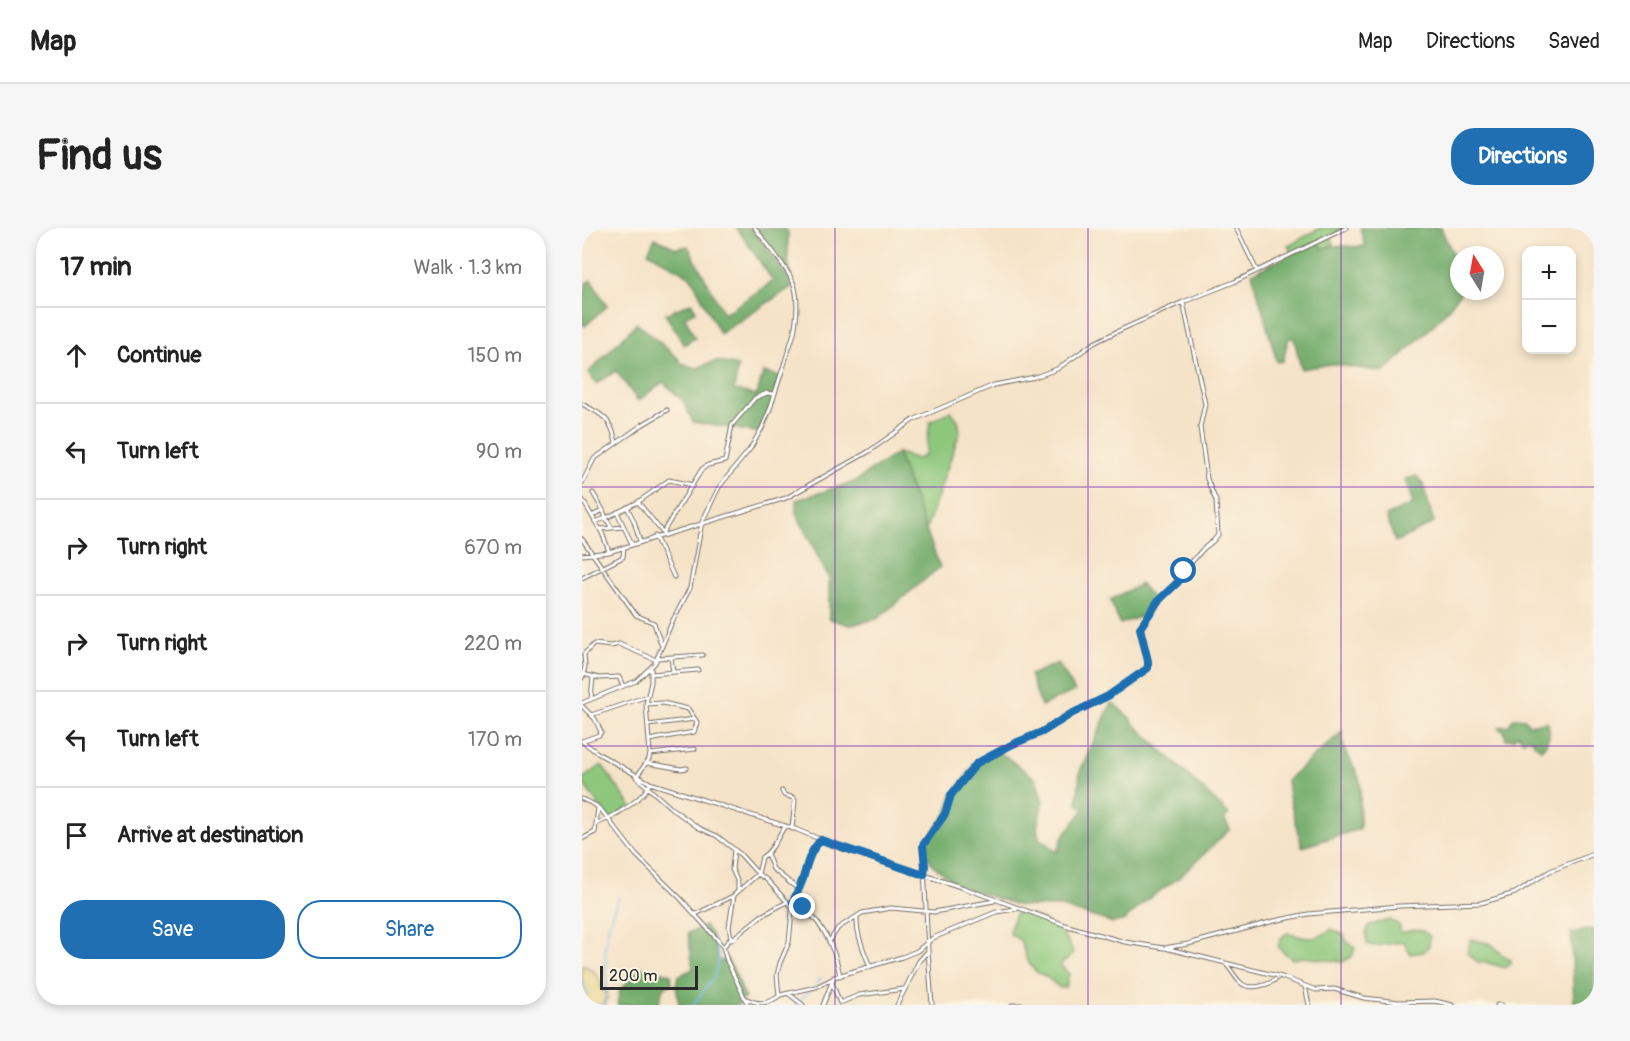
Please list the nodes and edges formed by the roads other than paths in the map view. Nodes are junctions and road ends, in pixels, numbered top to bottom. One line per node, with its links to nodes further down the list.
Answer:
1 (755, 228): 6 (street)
2 (1236, 228): 4 (street)
3 (1346, 228): 4 (street)
4 (1257, 271): 5 (street)
5 (1183, 302): 22 (street); 80 (street)
6 (774, 394): 11 (street); 22 (street)
7 (582, 404): 9 (street)
8 (667, 410): 9 (street)
9 (616, 443): 10 (street)
10 (582, 483)
11 (693, 485): 14 (street); 27 (street)
12 (593, 493): 16 (street)
13 (582, 499): 18 (street)
14 (638, 502): 15 (street); 27 (street)
15 (627, 507): 17 (street); 30 (street)
16 (603, 510): 18 (street); 19 (street)
17 (617, 512): 19 (street); 21 (street)
18 (592, 516): 20 (street)
19 (606, 518): 20 (street); 23 (street)
20 (595, 522): 26 (street)
21 (621, 522): 24 (street); 25 (street)
22 (702, 522): 27 (street); 39 (street)
23 (611, 527): 24 (street); 26 (street)
24 (618, 527): 25 (street)
25 (624, 527): 31 (street)
26 (600, 529): 33 (street)
27 (663, 533): 28 (street)
28 (655, 536): 30 (street); 37 (street)
29 (582, 540): 34 (street)
30 (640, 541): 31 (street)
31 (632, 544): 32 (street)
32 (624, 547): 33 (street); 36 (street)
33 (609, 552): 34 (street)
34 (591, 554): 35 (street); 36 (street)
35 (582, 555)
36 (602, 569): 38 (street); 39 (street)
37 (674, 577)
38 (582, 578)
39 (661, 646): 42 (street)
40 (703, 656): 41 (street)
41 (671, 658): 42 (street); 45 (street)
42 (657, 659): 43 (street); 46 (street)
43 (651, 669): 47 (street); 49 (street)
44 (698, 670): 45 (street)
45 (673, 672): 47 (street)
46 (583, 674): 48 (street)
47 (651, 674): 50 (street)
48 (593, 677): 49 (street); 51 (street)
49 (623, 687): 51 (street)
50 (648, 696): 52 (street); 54 (street)
51 (591, 699): 53 (street)
52 (646, 704): 55 (street); 56 (street)
53 (582, 705): 54 (street)
54 (591, 715): 58 (street)
55 (695, 719): 56 (street); 57 (street)
56 (648, 725): 57 (street)
57 (649, 740): 60 (street)
58 (582, 741): 63 (street)
59 (695, 748): 60 (street)
60 (650, 754): 61 (street)
61 (647, 762): 62 (street); 64 (street)
62 (687, 768)
63 (632, 773): 64 (street); 66 (street)
64 (637, 776): 65 (street)
65 (650, 783): 66 (street); 72 (street)
66 (648, 789): 70 (street); 76 (street)
67 (783, 791): 73 (street)
68 (582, 799): 69 (street)
69 (598, 808): 70 (street); 71 (street)
70 (607, 818): 71 (street); 88 (street)
71 (596, 824): 74 (street)
72 (785, 826): 73 (street); 77 (street)
73 (792, 828): 75 (street)
74 (582, 839)
75 (821, 840): 80 (street); 81 (street)
76 (735, 849): 79 (street); 82 (street)
77 (767, 854): 79 (street); 81 (street)
78 (1594, 854): 94 (street)
79 (758, 874): 82 (street); 84 (street)
80 (924, 875): 83 (street); 87 (street)
81 (798, 889): 85 (street)
82 (736, 893): 88 (street); 90 (street)
83 (996, 901): 86 (street); 87 (street)
84 (787, 902): 85 (street); 90 (street)
85 (792, 905): 91 (street); 104 (street)
86 (1019, 909): 92 (street); 94 (street)
87 (926, 912): 89 (street); 92 (street)
88 (694, 915): 93 (street)
89 (857, 916): 91 (street); 97 (street)
90 (730, 941): 93 (street)
91 (829, 942): 98 (street)
92 (927, 943): 95 (street); 97 (street)
93 (723, 947): 105 (street)
94 (1164, 948): 96 (street)
95 (928, 951): 102 (street); 111 (street)
96 (1224, 962): 99 (street); 99 (street)
97 (870, 967): 98 (street)
98 (840, 976): 100 (street)
99 (1279, 976): 101 (street)
100 (832, 981): 103 (street); 106 (street); 109 (street)
101 (1305, 986): 114 (street); 115 (street)
102 (904, 989): 106 (street); 110 (street)
103 (789, 994): 104 (street); 108 (street)
104 (780, 995): 105 (street)
105 (745, 998): 107 (street)
106 (840, 1004)
107 (748, 1005)
108 (803, 1005)
109 (823, 1005)
110 (897, 1005)
111 (932, 1005)
112 (1012, 1005): 113 (street)
113 (1022, 1005)
114 (1309, 1005)
115 (1452, 1005)
116 (1497, 1005): 117 (street)
117 (1502, 1005)

